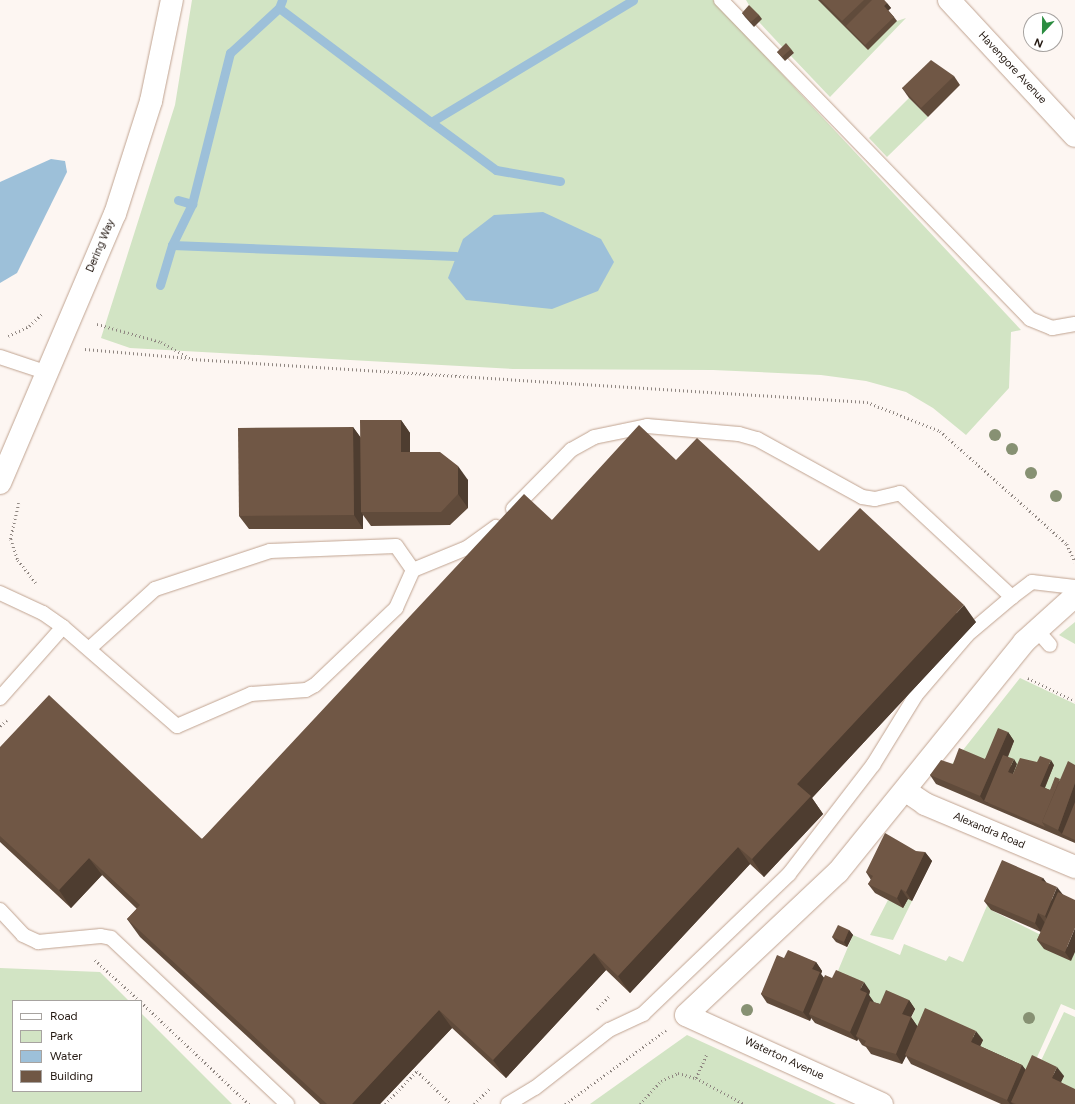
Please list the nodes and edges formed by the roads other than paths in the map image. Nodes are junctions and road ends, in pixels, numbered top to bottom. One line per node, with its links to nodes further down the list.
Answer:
1 (172, 0): 7 (street, Dering Way)
2 (721, 0): 5 (lane)
3 (949, 0): 4 (street, Havengore Avenue)
4 (1075, 136)
5 (1075, 324)
6 (0, 357): 7 (lane)
7 (48, 373): 8 (street, Dering Way)
8 (0, 483)
9 (413, 570): 13 (lane); 15 (lane); 15 (lane)
10 (1075, 587): 13 (lane)
11 (0, 593): 14 (lane)
12 (1075, 596): 17 (street)
13 (1012, 597): 21 (lane)
14 (64, 627): 15 (lane); 16 (lane)
15 (90, 648)
16 (0, 698)
17 (906, 791): 18 (street, Alexandra Road); 22 (street, Waterton Avenue)
18 (1075, 867)
19 (0, 910): 20 (lane)
20 (287, 1104)
21 (508, 1104)
22 (882, 1104)

